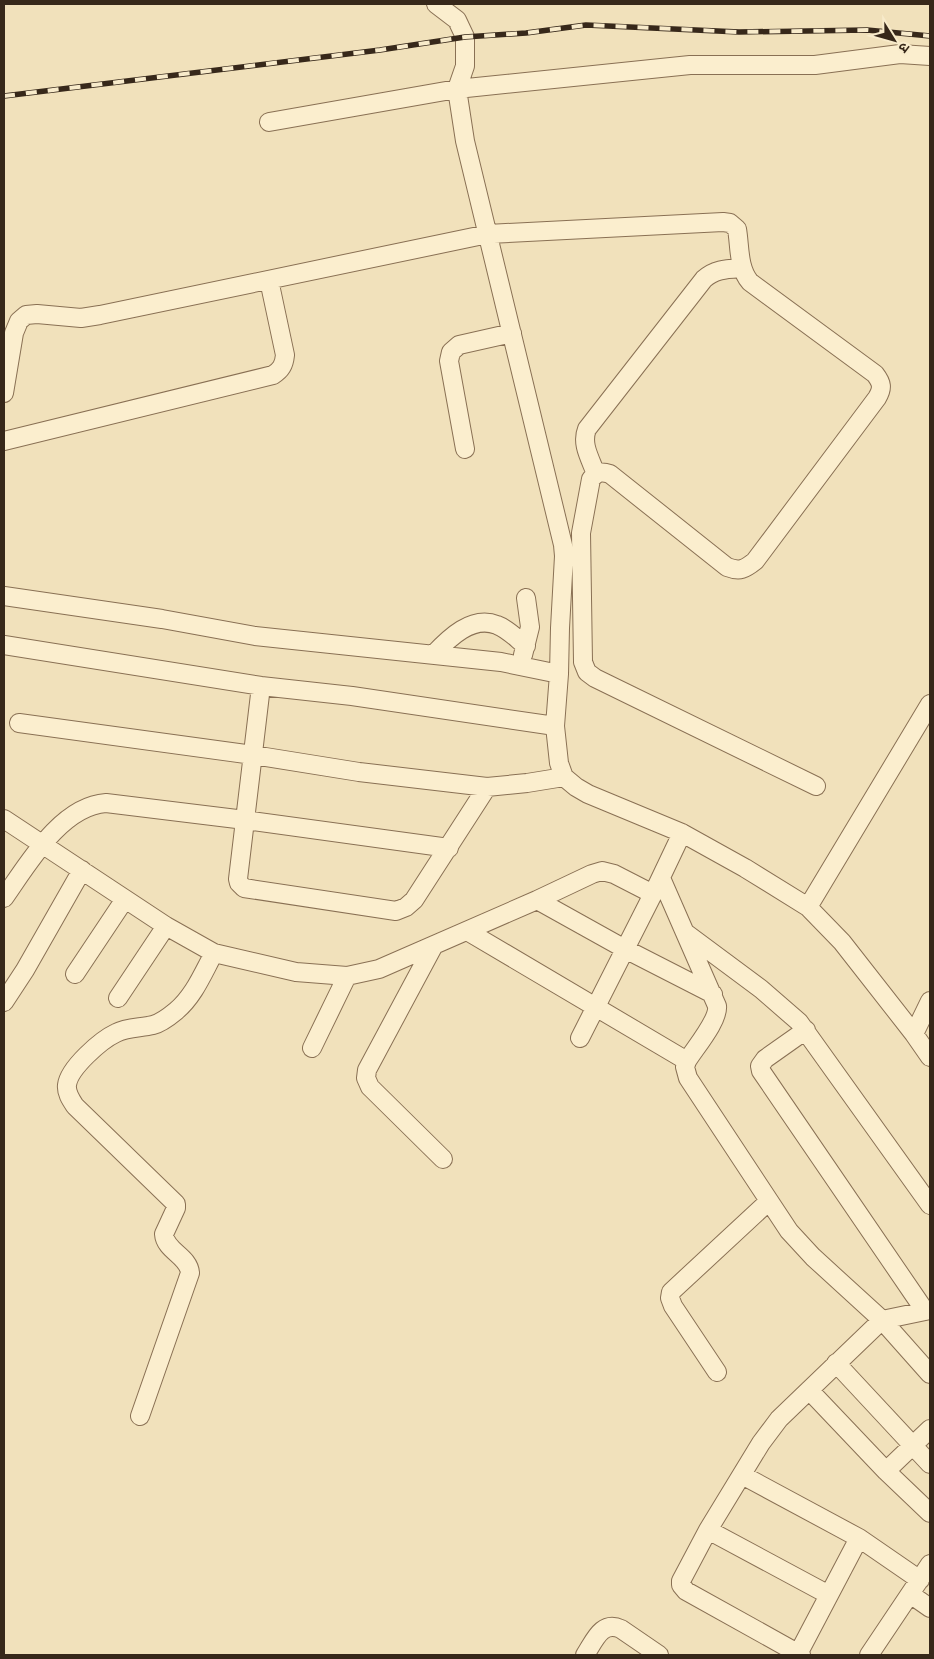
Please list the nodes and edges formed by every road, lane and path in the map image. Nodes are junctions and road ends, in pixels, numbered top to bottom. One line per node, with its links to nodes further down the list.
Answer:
1 (436, 4): 3 (street)
2 (930, 56): 3 (street)
3 (457, 89): 4 (street); 5 (street)
4 (269, 122)
5 (488, 234): 6 (street); 7 (street); 8 (street)
6 (742, 268): 12 (street); 12 (street)
7 (269, 280): 9 (street); 10 (street)
8 (512, 333): 11 (street); 19 (street)
9 (4, 393)
10 (4, 441)
11 (465, 449)
12 (596, 474): 26 (street)
13 (4, 596): 17 (street)
14 (526, 598): 16 (street)
15 (4, 645): 20 (street)
16 (526, 646): 17 (street); 18 (street)
17 (433, 654): 18 (street)
18 (521, 665): 19 (street)
19 (560, 674): 23 (street)
20 (261, 686): 23 (street); 24 (street)
21 (930, 704): 39 (street)
22 (19, 723): 24 (street)
23 (555, 726): 25 (street)
24 (253, 755): 27 (street); 29 (street)
25 (564, 777): 27 (street); 30 (street)
26 (816, 786)
27 (487, 787): 32 (street)
28 (4, 819): 31 (street)
29 (245, 820): 31 (street); 32 (street); 32 (street)
30 (677, 843): 34 (street); 39 (street)
31 (42, 844): 33 (street); 36 (street)
32 (449, 848)
33 (82, 870): 37 (street); 51 (street)
34 (661, 878): 35 (street); 42 (street)
35 (653, 894): 38 (street); 44 (street)
36 (4, 898)
37 (124, 899): 40 (street); 46 (street)
38 (537, 900): 41 (street); 44 (street)
39 (808, 907): 54 (street)
40 (166, 926): 45 (street); 49 (street)
41 (467, 931): 43 (street); 52 (street)
42 (687, 934): 48 (street); 53 (street)
43 (434, 945): 47 (street); 59 (street)
44 (625, 949): 48 (street); 52 (street)
45 (214, 954): 47 (street); 68 (street)
46 (76, 974)
47 (347, 976): 56 (street)
48 (713, 994): 58 (street)
49 (118, 998)
50 (930, 1001): 54 (street)
51 (4, 1002)
52 (595, 1007): 55 (street); 58 (street)
53 (806, 1030): 61 (street); 62 (street)
54 (914, 1034): 57 (street)
55 (580, 1038)
56 (312, 1048)
57 (930, 1057)
58 (687, 1061): 60 (street)
59 (443, 1159)
60 (769, 1201): 63 (street); 65 (street)
61 (930, 1205)
62 (928, 1310): 63 (street)
63 (882, 1320): 64 (street); 66 (street)
64 (836, 1363): 67 (street); 70 (street)
65 (717, 1372)
66 (930, 1374)
67 (809, 1390): 72 (street); 73 (street)
68 (140, 1416)
69 (930, 1429): 70 (street)
70 (913, 1445): 71 (street); 72 (street)
71 (930, 1464)
72 (886, 1470): 74 (street)
73 (742, 1475): 75 (street); 76 (street)
74 (930, 1513)
75 (708, 1530): 79 (street); 81 (street)
76 (860, 1538): 78 (street); 79 (street)
77 (930, 1564): 78 (street)
78 (915, 1587): 80 (street); 84 (street)
79 (829, 1595): 81 (street)
80 (930, 1608)
81 (799, 1654)
82 (585, 1655): 83 (street)
83 (658, 1655)
84 (871, 1655)

